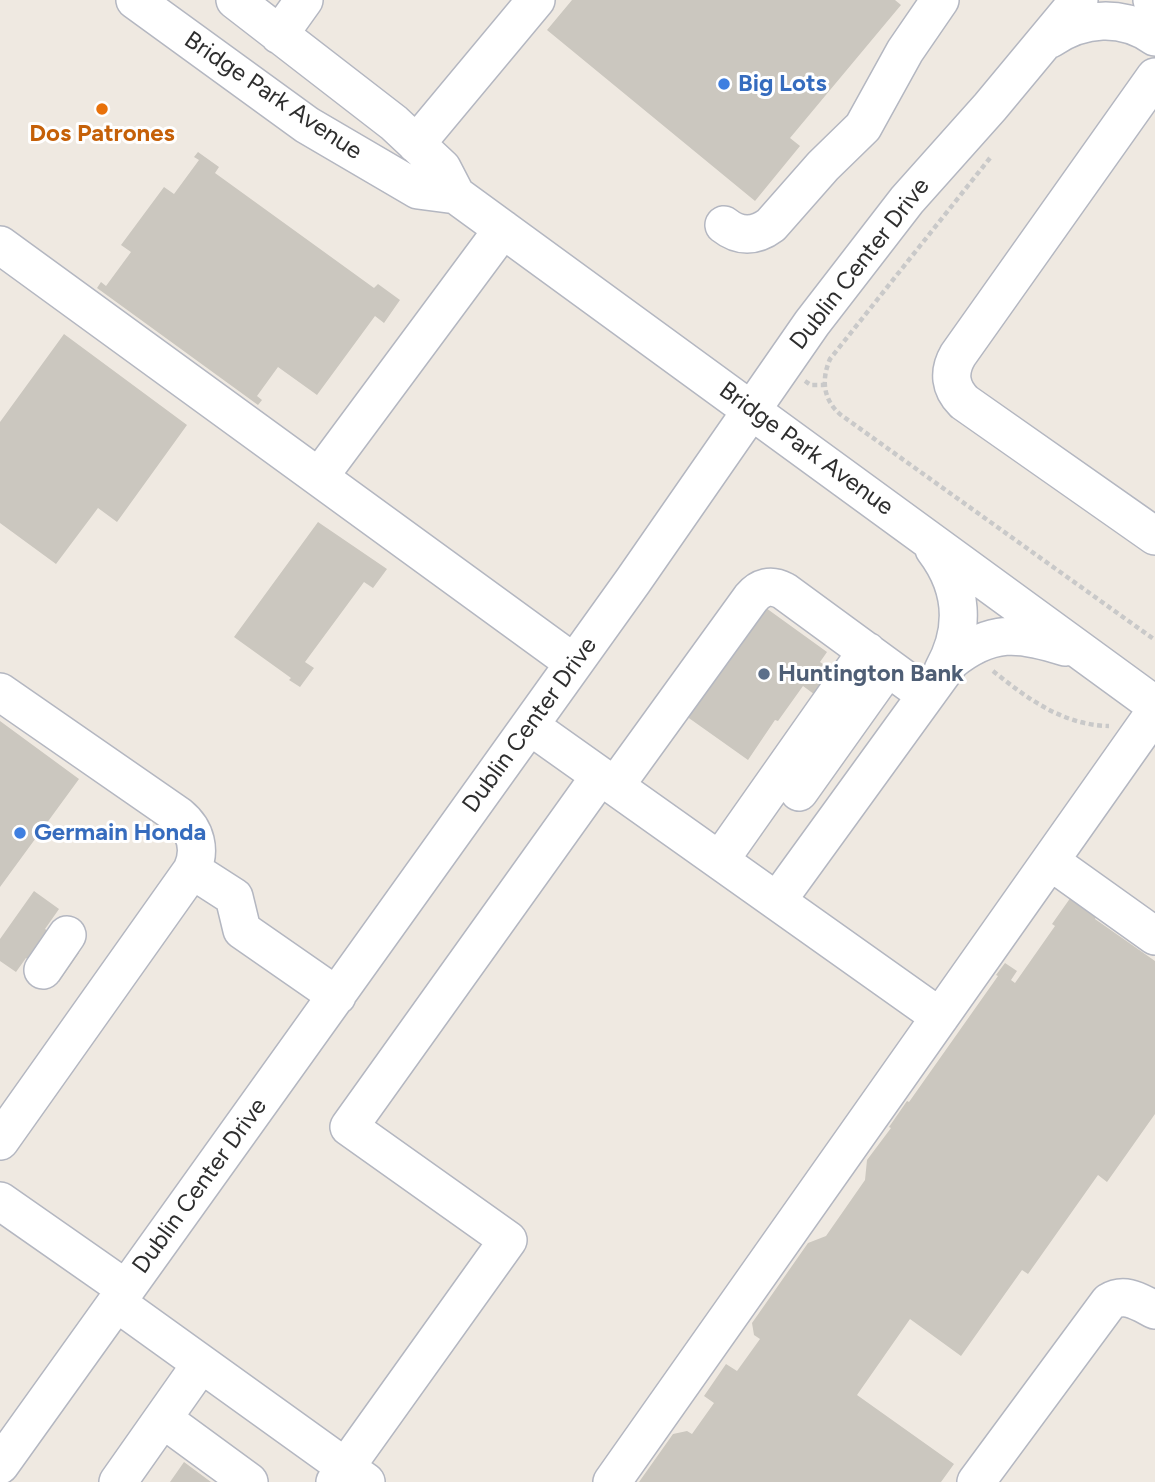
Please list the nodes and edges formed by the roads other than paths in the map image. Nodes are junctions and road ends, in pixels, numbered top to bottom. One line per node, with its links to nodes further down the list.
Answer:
1 (135, 0): 14 (street, Bridge Park Avenue)
2 (234, 0): 9 (street, Bridge Park Avenue)
3 (304, 0): 9 (street)
4 (536, 0): 13 (street)
5 (940, 0): 15 (street)
6 (1079, 0): 11 (street, Dublin Center Drive)
7 (1152, 0): 8 (street)
8 (1155, 5)
9 (279, 35): 13 (street, Bridge Park Avenue)
10 (1155, 37): 11 (street)
11 (1041, 47): 18 (street, Dublin Center Drive)
12 (1155, 77): 21 (street)
13 (416, 144): 14 (street, Bridge Park Avenue)
14 (456, 195): 16 (street, Bridge Park Avenue)
15 (724, 225)
16 (503, 229): 18 (street, Bridge Park Avenue); 19 (street)
17 (0, 245): 19 (street)
18 (752, 410): 20 (street, Bridge Park Avenue); 24 (street, Dublin Center Drive)
19 (319, 477): 24 (street)
20 (914, 528): 23 (street, Bridge Park Avenue); 25 (street)
21 (1155, 536)
22 (868, 652): 25 (street); 30 (street); 31 (street); 31 (street)
23 (1091, 658): 25 (street); 27 (street, Bridge Park Avenue)
24 (574, 663): 29 (street, Dublin Center Drive)
25 (933, 685): 35 (street)
26 (0, 692): 34 (street)
27 (1155, 705)
28 (1155, 712): 33 (street)
29 (530, 726): 30 (street); 39 (street, Dublin Center Drive)
30 (608, 781): 32 (street); 48 (street)
31 (743, 827): 32 (street)
32 (720, 860): 35 (street)
33 (1049, 861): 37 (street); 40 (street)
34 (192, 870): 39 (street); 41 (street)
35 (777, 901): 40 (street)
36 (67, 935): 38 (street)
37 (1155, 936)
38 (43, 970)
39 (337, 996): 43 (street, Dublin Center Drive)
40 (940, 1017): 51 (street)
41 (0, 1141)
42 (0, 1201): 43 (street)
43 (121, 1296): 45 (street); 47 (street, Dublin Center Drive)
44 (1155, 1310): 52 (street)
45 (201, 1364): 46 (street); 48 (street)
46 (163, 1419): 49 (street); 50 (street)
47 (0, 1465)
48 (349, 1477)
49 (118, 1482)
50 (249, 1482)
51 (612, 1482)
52 (976, 1482)

